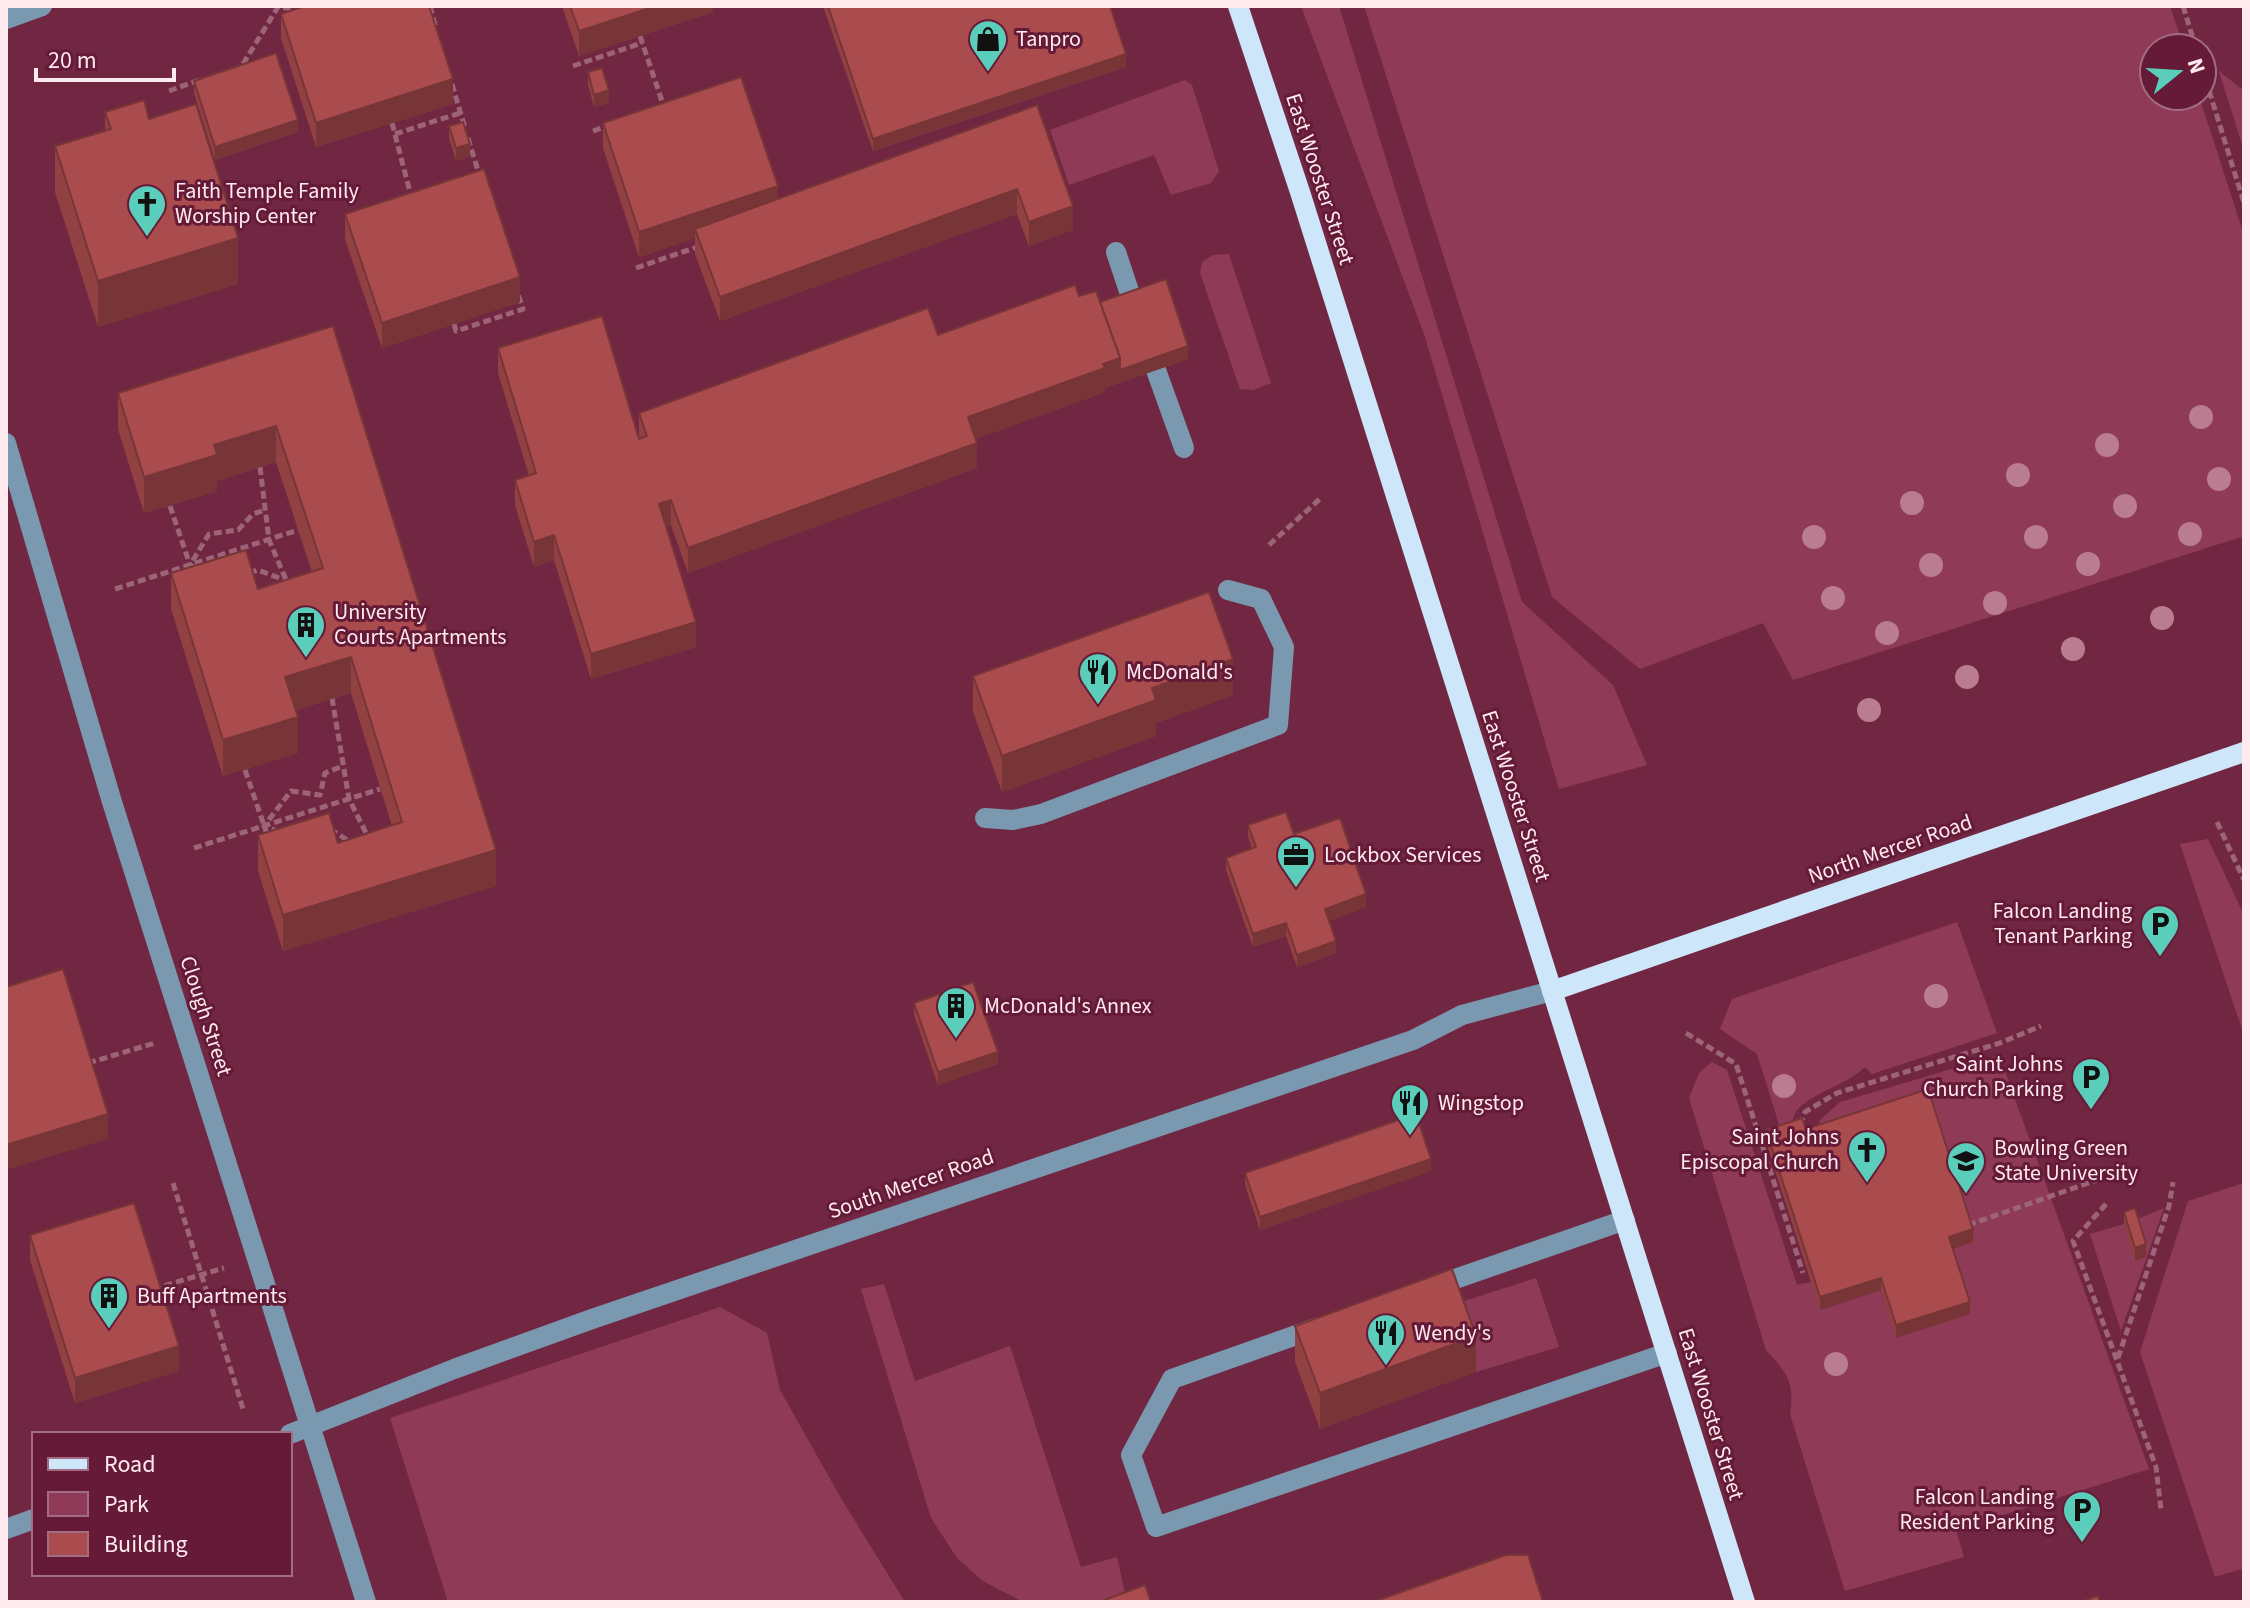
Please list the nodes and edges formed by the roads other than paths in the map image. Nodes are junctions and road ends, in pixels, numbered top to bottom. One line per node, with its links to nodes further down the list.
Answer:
1 (42, 6): 3 (street)
2 (1238, 6): 12 (main road, East Wooster Street)
3 (6, 19)
4 (1116, 252): 5 (street)
5 (1133, 303)
6 (1156, 370): 8 (street)
7 (6, 443): 17 (street, Clough Street)
8 (1184, 448)
9 (1228, 590): 11 (street)
10 (2244, 752): 12 (main road, North Mercer Road)
11 (985, 818)
12 (1552, 991): 13 (main road, East Wooster Street); 17 (street, South Mercer Road)
13 (1625, 1220): 14 (street); 16 (main road, East Wooster Street)
14 (1413, 1294)
15 (1342, 1319): 16 (street)
16 (1667, 1353): 22 (main road, East Wooster Street)
17 (310, 1427): 18 (street, South Mercer Road); 21 (street, Clough Street)
18 (292, 1433)
19 (32, 1520): 20 (street)
20 (6, 1529)
21 (366, 1602)
22 (1745, 1602)

